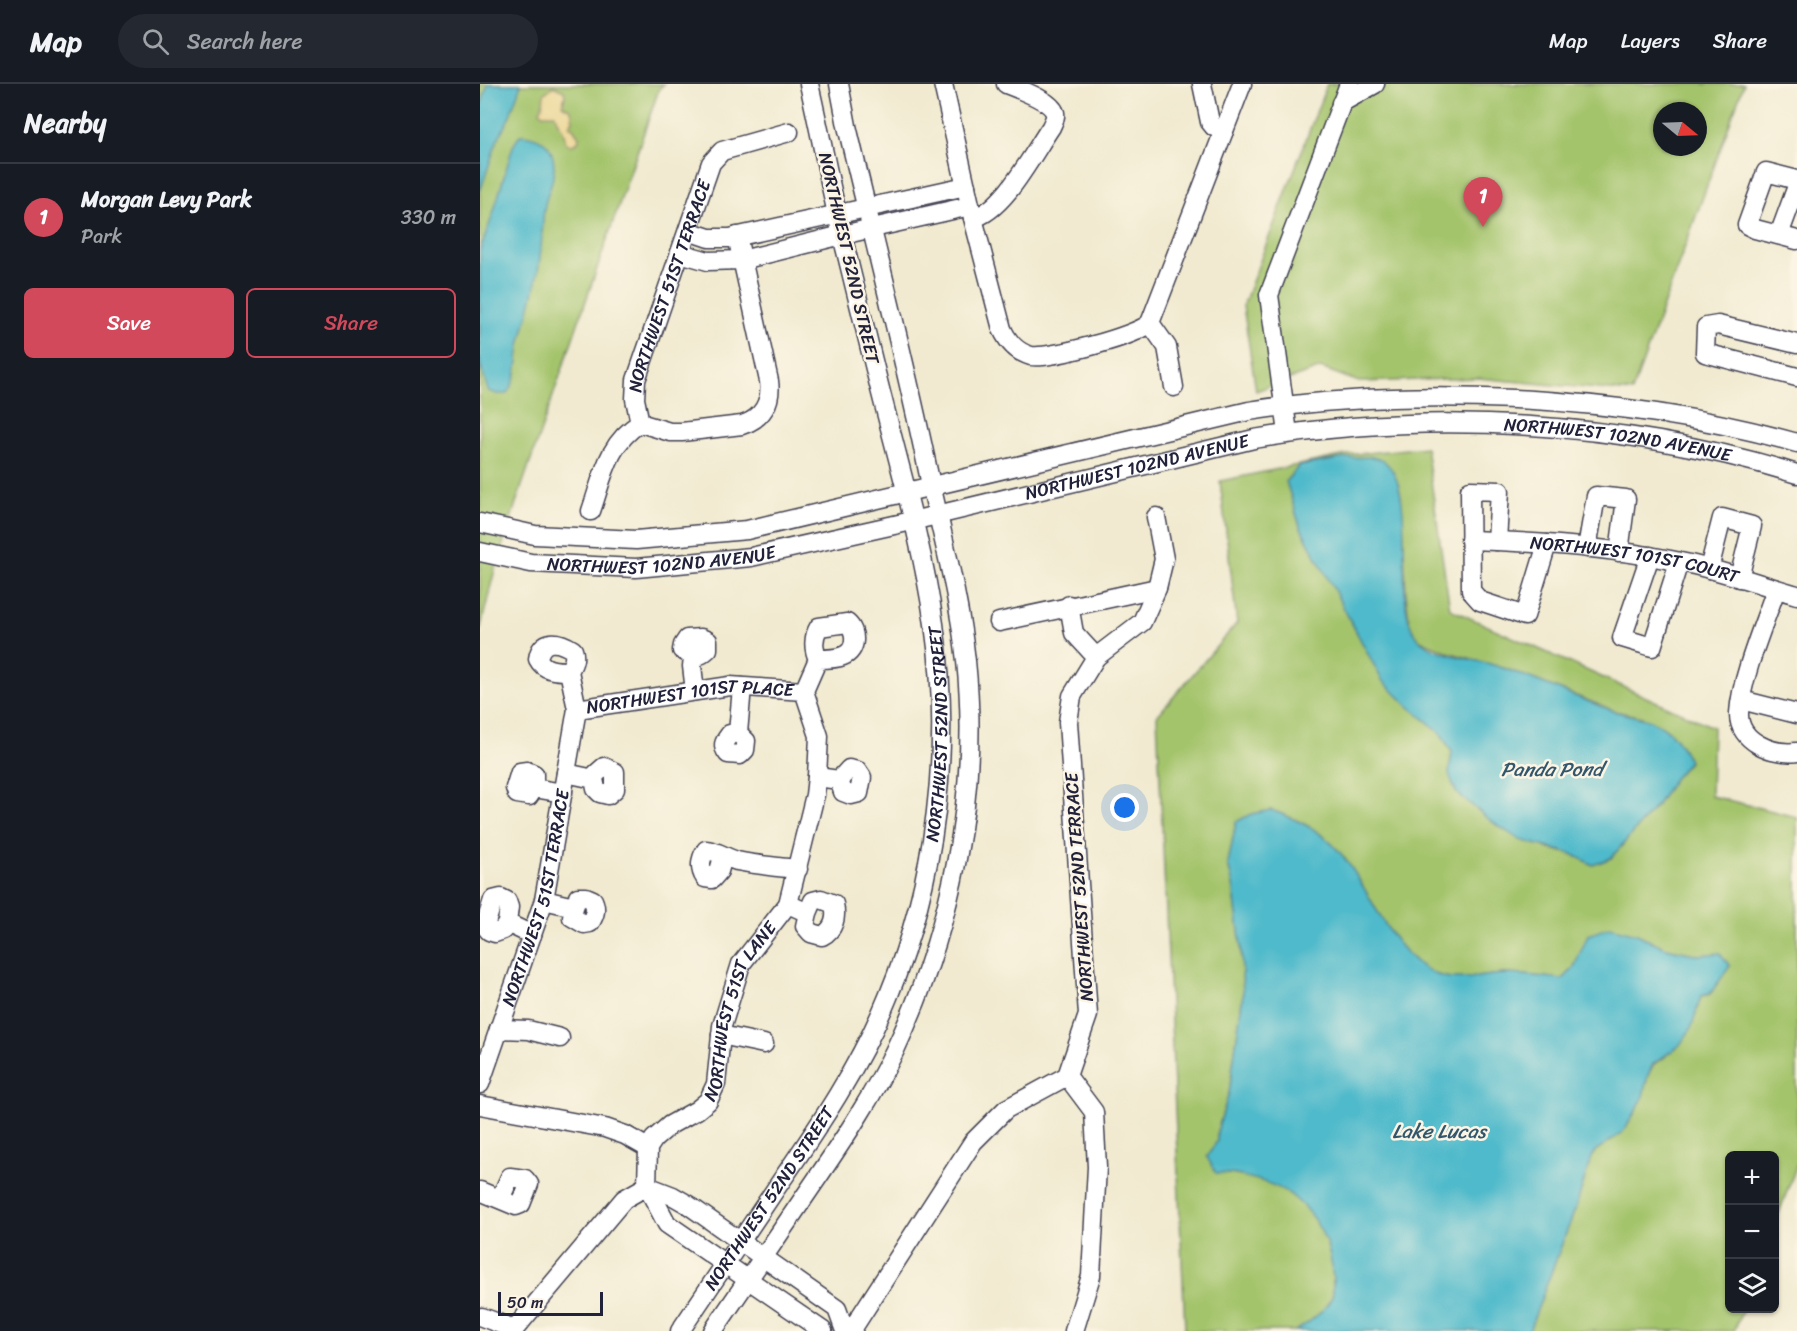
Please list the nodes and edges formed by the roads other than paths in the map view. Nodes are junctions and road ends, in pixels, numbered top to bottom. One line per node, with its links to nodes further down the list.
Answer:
1 (809, 84): 17 (street, NORTHWEST 52ND STREET)
2 (839, 84): 15 (street, NORTHWEST 52ND STREET)
3 (943, 84): 13 (street)
4 (1006, 84): 16 (street)
5 (1202, 84): 10 (street)
6 (1242, 84): 10 (street)
7 (1349, 84): 9 (street)
8 (1375, 84): 9 (street)
9 (1341, 103): 32 (street)
10 (1224, 131): 28 (street)
11 (789, 132): 20 (street, NORTHWEST 51ST TERRACE)
12 (1797, 180): 22 (street)
13 (966, 186): 15 (street); 16 (street)
14 (1797, 186): 22 (street)
15 (866, 207): 17 (street); 18 (street, NORTHWEST 52ND STREET)
16 (971, 212): 18 (street); 28 (street)
17 (837, 214): 19 (street); 21 (street, NORTHWEST 52ND STREET)
18 (871, 228): 21 (street); 37 (street, NORTHWEST 52ND STREET)
19 (774, 229): 23 (street); 25 (street)
20 (688, 231): 23 (street); 26 (street, NORTHWEST 51ST TERRACE)
21 (842, 235): 25 (street); 38 (street, NORTHWEST 52ND STREET)
22 (1779, 235): 24 (street)
23 (737, 236): 27 (street)
24 (1797, 240)
25 (778, 251): 27 (street)
26 (680, 253): 27 (street); 33 (street, NORTHWEST 51ST TERRACE)
27 (742, 260): 33 (street)
28 (1150, 323): 31 (street)
29 (1797, 344): 30 (street)
30 (1797, 377)
31 (1174, 387)
32 (1284, 405): 34 (street); 35 (street, NORTHWEST 102ND AVENUE); 37 (street, NORTHWEST 102ND AVENUE)
33 (640, 423): 39 (street)
34 (1288, 433): 36 (street, NORTHWEST 102ND AVENUE); 40 (street, NORTHWEST 102ND AVENUE)
35 (1797, 443)
36 (1797, 474)
37 (932, 487): 38 (street, NORTHWEST 102ND AVENUE); 40 (street, NORTHWEST 52ND STREET)
38 (905, 493): 42 (street, NORTHWEST 52ND STREET); 43 (street, NORTHWEST 102ND AVENUE)
39 (591, 511)
40 (939, 514): 42 (street, NORTHWEST 102ND AVENUE); 86 (street, NORTHWEST 52ND STREET)
41 (1156, 517): 54 (street, NORTHWEST 52ND TERRACE)
42 (912, 521): 48 (street, NORTHWEST 102ND AVENUE); 85 (street, NORTHWEST 52ND STREET)
43 (480, 523)
44 (1470, 540): 45 (street, NORTHWEST 101ST COURT); 45 (street); 46 (street)
45 (1497, 541): 46 (street, NORTHWEST 101ST COURT)
46 (1547, 544): 47 (street, NORTHWEST 101ST COURT)
47 (1587, 548): 49 (street, NORTHWEST 101ST COURT); 49 (street)
48 (480, 552)
49 (1619, 552): 50 (street, NORTHWEST 101ST COURT)
50 (1650, 556): 51 (street, NORTHWEST 101ST COURT); 51 (street)
51 (1679, 562): 52 (street, NORTHWEST 101ST COURT)
52 (1709, 569): 53 (street, NORTHWEST 101ST COURT); 53 (street)
53 (1739, 578): 55 (street, NORTHWEST 101ST COURT)
54 (1157, 588): 57 (street); 60 (street, NORTHWEST 52ND TERRACE)
55 (1776, 589): 56 (street, NORTHWEST 101ST COURT); 66 (street)
56 (1797, 595)
57 (1069, 605): 58 (street); 60 (street)
58 (999, 622)
59 (694, 657): 64 (street)
60 (1096, 657): 92 (street, NORTHWEST 52ND TERRACE)
61 (818, 659): 65 (street)
62 (569, 671): 67 (street)
63 (742, 687): 64 (street, NORTHWEST 101ST PLACE); 65 (street, NORTHWEST 101ST PLACE); 69 (street)
64 (695, 691): 67 (street, NORTHWEST 101ST PLACE)
65 (804, 691): 72 (street, NORTHWEST 51ST LANE)
66 (1741, 700): 68 (street); 70 (street)
67 (577, 709): 71 (street, NORTHWEST 51ST TERRACE)
68 (1797, 714)
69 (738, 733)
70 (1797, 752)
71 (566, 773): 73 (street); 76 (street, NORTHWEST 51ST TERRACE)
72 (817, 777): 74 (street); 78 (street, NORTHWEST 51ST LANE)
73 (594, 779)
74 (839, 780)
75 (534, 788): 76 (street)
76 (563, 793): 79 (street, NORTHWEST 51ST TERRACE)
77 (723, 857): 78 (street)
78 (798, 869): 80 (street, NORTHWEST 51ST LANE)
79 (544, 900): 81 (street); 84 (street, NORTHWEST 51ST TERRACE)
80 (788, 904): 82 (street); 88 (street, NORTHWEST 51ST LANE)
81 (574, 907)
82 (808, 914)
83 (507, 923): 84 (street)
84 (532, 935): 87 (street, NORTHWEST 51ST TERRACE)
85 (888, 998): 86 (street); 99 (street, NORTHWEST 52ND STREET)
86 (913, 1007): 100 (street, NORTHWEST 52ND STREET)
87 (499, 1029): 89 (street); 91 (street, NORTHWEST 51ST TERRACE)
88 (721, 1035): 90 (street); 95 (street, NORTHWEST 51ST LANE)
89 (560, 1038)
90 (764, 1044)
91 (485, 1052): 93 (street, NORTHWEST 51ST TERRACE)
92 (1067, 1076): 109 (street); 110 (street)
93 (480, 1084)
94 (480, 1105): 95 (street)
95 (648, 1148): 96 (street)
96 (647, 1186): 99 (street); 101 (street); 104 (street)
97 (480, 1191): 98 (street)
98 (500, 1199)
99 (740, 1242): 100 (street); 101 (street, NORTHWEST 52ND STREET)
100 (763, 1257): 102 (street, NORTHWEST 52ND STREET); 108 (street)
101 (725, 1265): 102 (street); 105 (street, NORTHWEST 52ND STREET)
102 (747, 1280): 106 (street, NORTHWEST 52ND STREET); 107 (street)
103 (482, 1317): 104 (street)
104 (514, 1330)
105 (680, 1331)
106 (712, 1331)
107 (823, 1331)
108 (845, 1331)
109 (851, 1331)
110 (1074, 1331)

